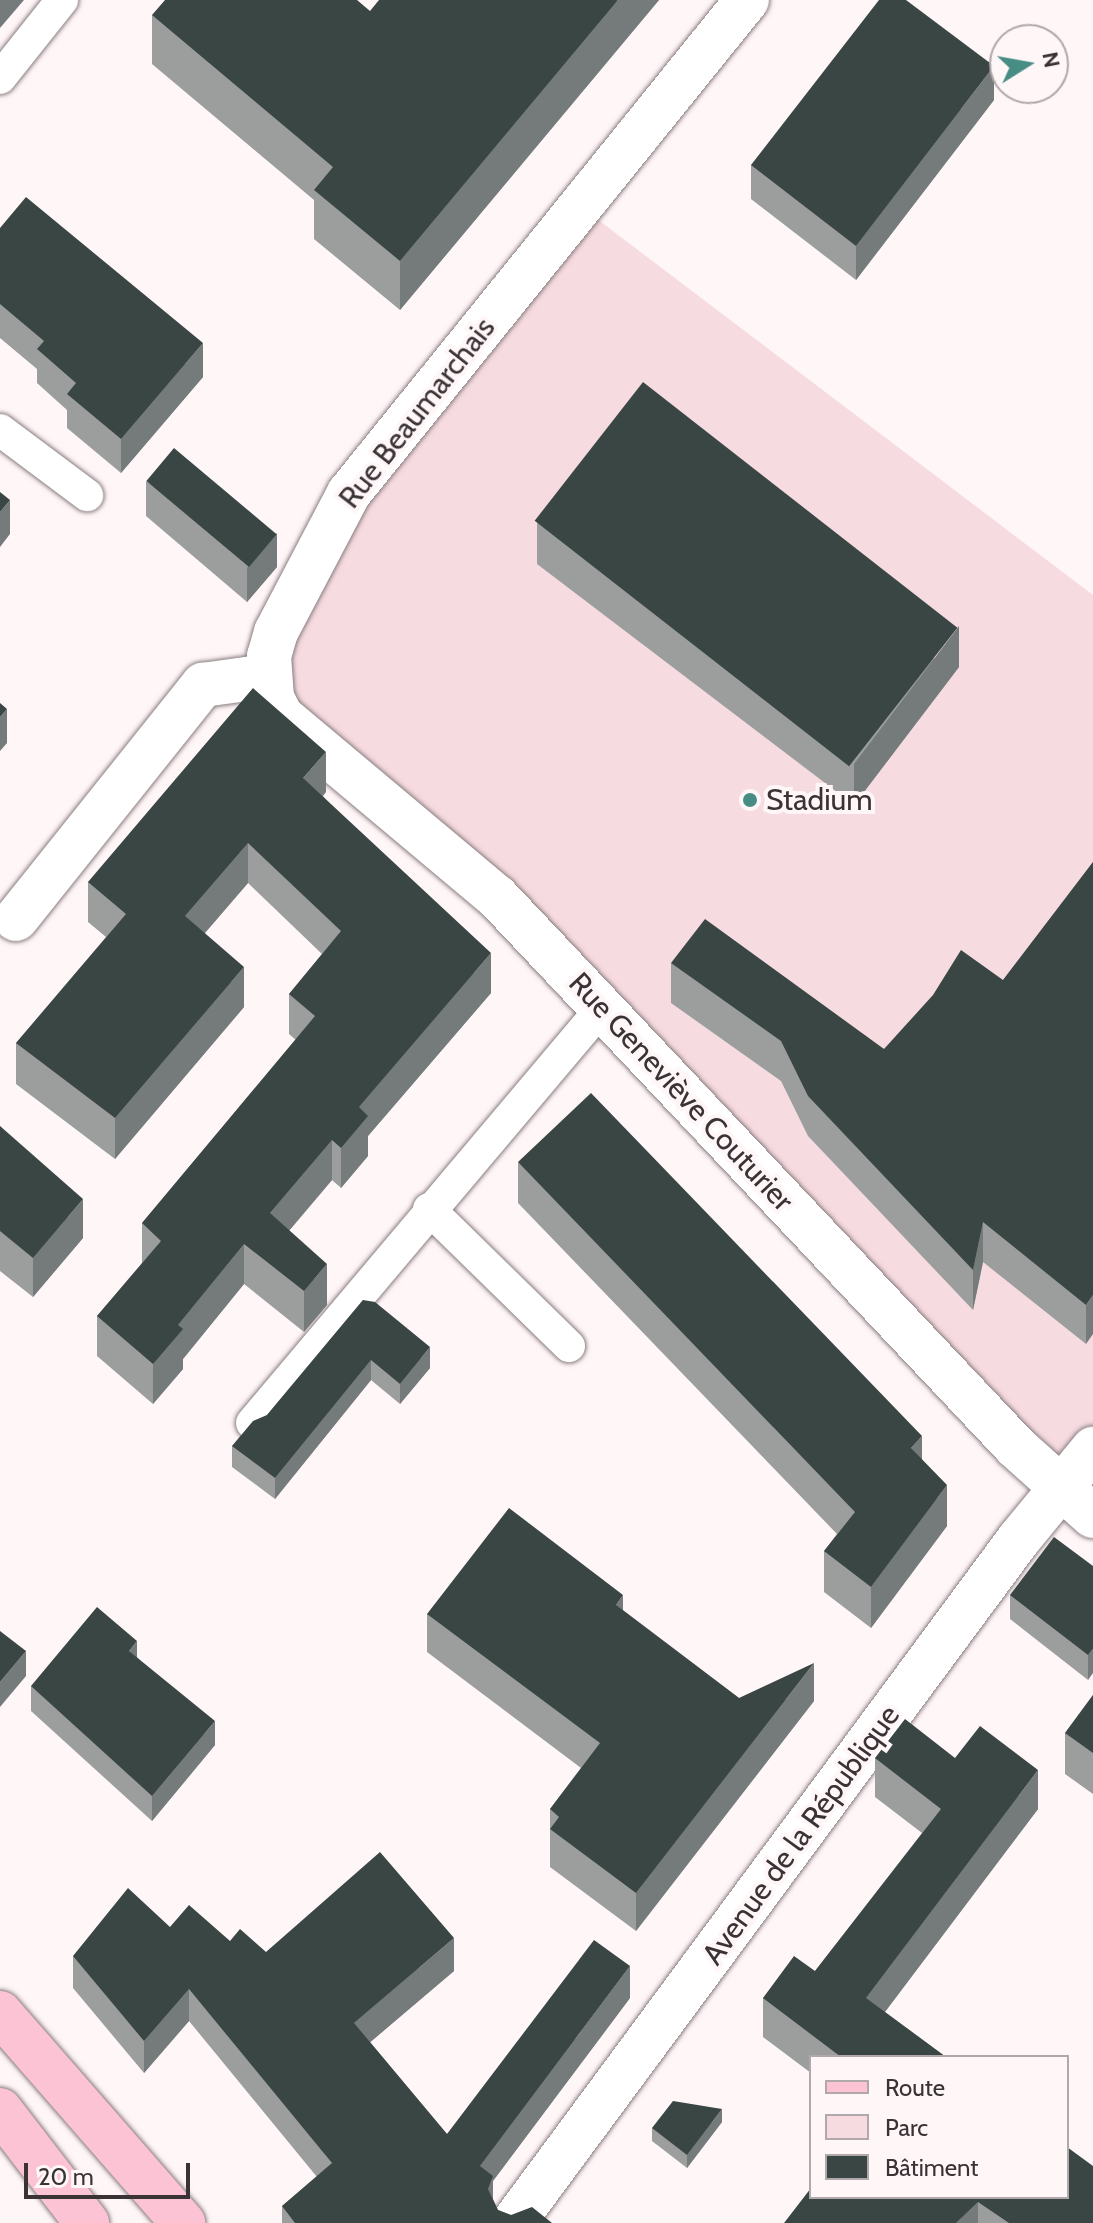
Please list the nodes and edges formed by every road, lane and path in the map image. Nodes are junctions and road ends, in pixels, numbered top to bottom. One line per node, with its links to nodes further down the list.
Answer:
1 (62, 0): 3 (lane)
2 (747, 0): 6 (street, Rue Beaumarchais)
3 (0, 78)
4 (0, 430): 5 (lane)
5 (87, 495)
6 (268, 676): 7 (street); 8 (street, Rue Geneviève Couturier)
7 (16, 919)
8 (602, 1008): 9 (lane); 13 (street, Rue Geneviève Couturier)
9 (429, 1209): 10 (lane); 11 (lane)
10 (569, 1346)
11 (252, 1423)
12 (1093, 1449): 13 (street, Avenue de la République)
13 (1077, 1503): 18 (street, Avenue de la République)
14 (0, 2013): 17 (main road)
15 (0, 2110): 16 (main road)
16 (87, 2223)
17 (183, 2223)
18 (513, 2223)

